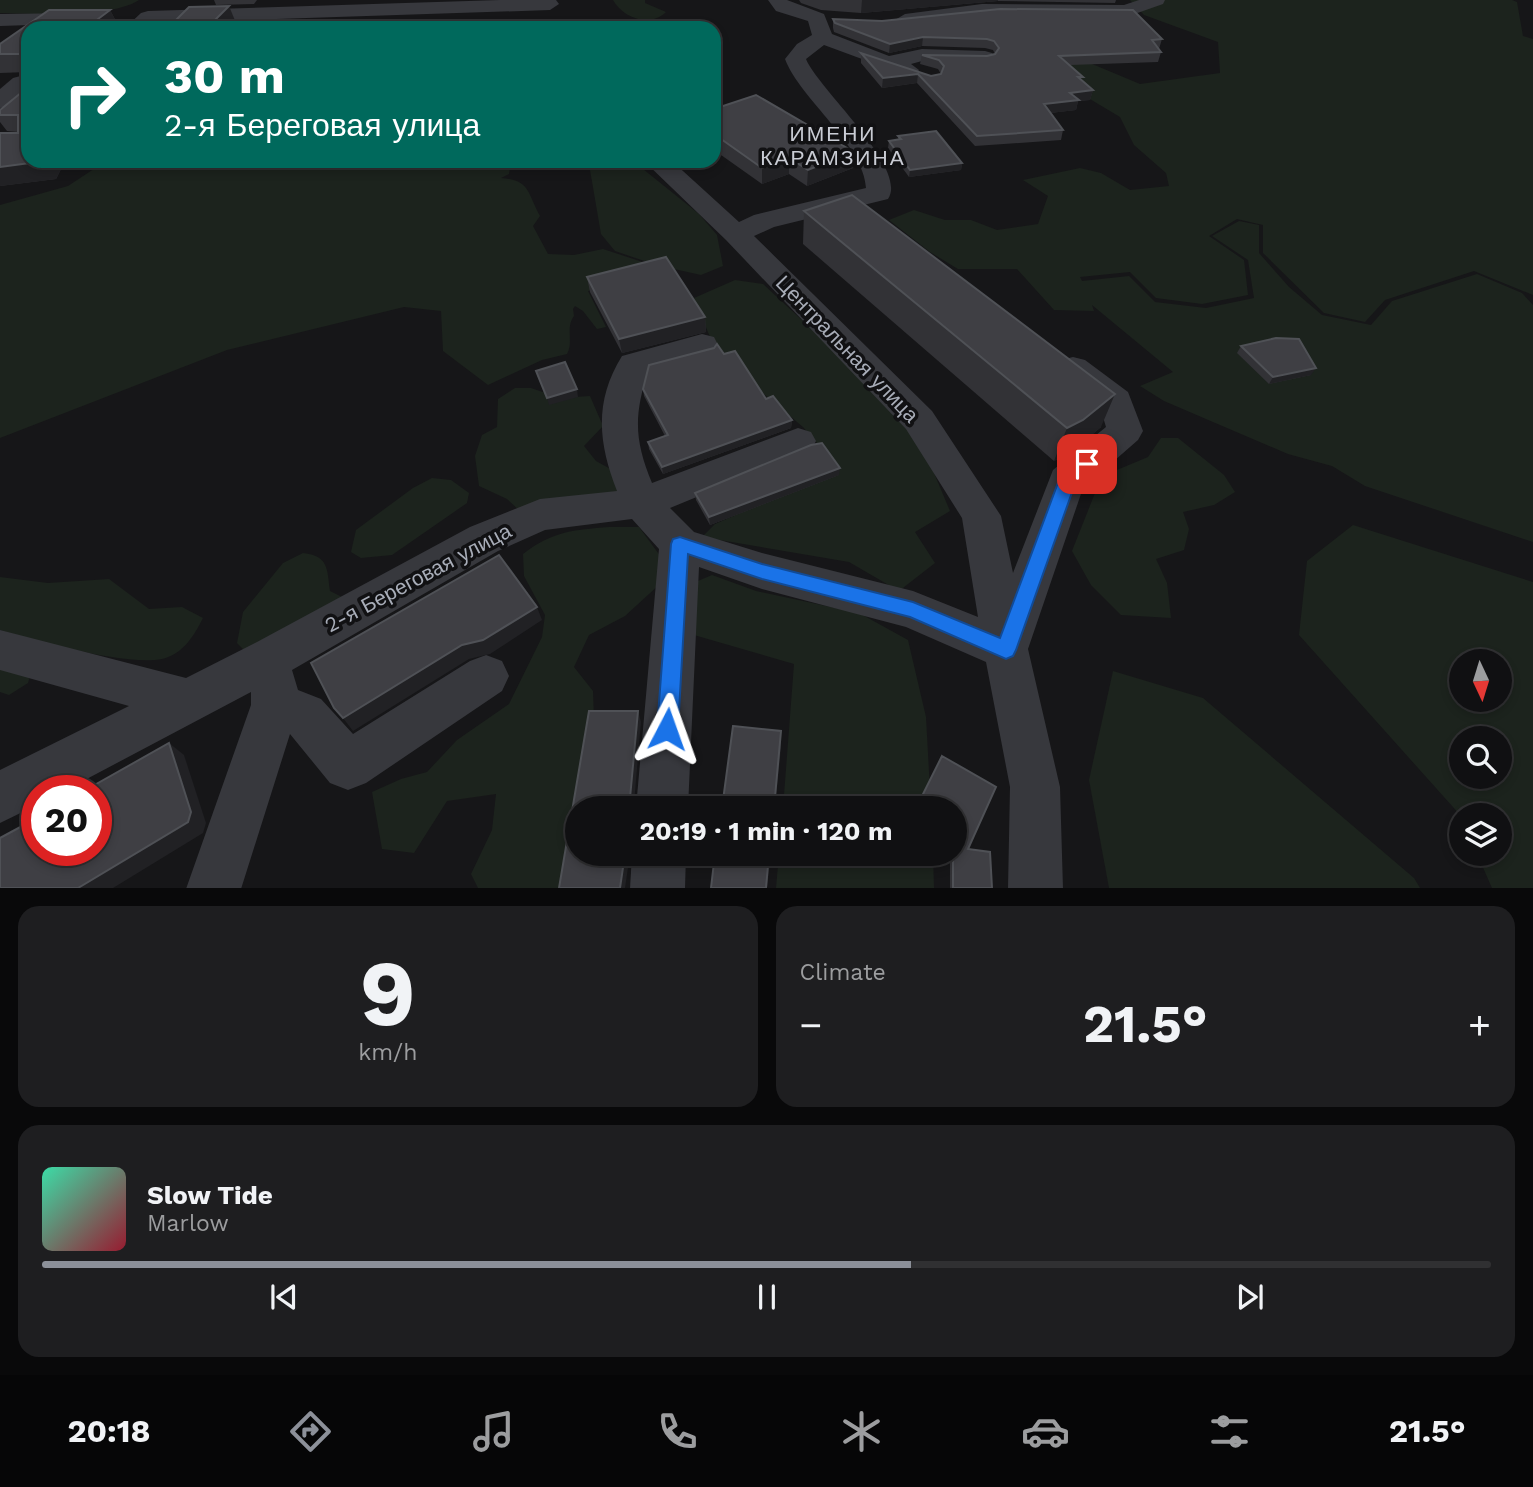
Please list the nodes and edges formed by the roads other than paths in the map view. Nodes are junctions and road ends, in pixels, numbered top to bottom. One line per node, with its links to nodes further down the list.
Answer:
1 (777, 0): 11 (street)
2 (1156, 0): 4 (street)
3 (551, 2): 6 (street); 8 (street)
4 (961, 12): 10 (street); 12 (street)
5 (0, 20): 9 (street)
6 (127, 20): 7 (street)
7 (107, 21)
8 (547, 21)
9 (21, 22)
10 (886, 22)
11 (826, 25): 12 (street); 17 (street)
12 (887, 63): 13 (street)
13 (929, 77)
14 (16, 82): 15 (street)
15 (0, 101)
16 (665, 168): 17 (street, Центральная улица)
17 (736, 234): 24 (street, Центральная улица)
18 (702, 345): 21 (street)
19 (1042, 345): 24 (street)
20 (798, 441): 21 (street, 2-я Береговая улица)
21 (641, 503): 22 (street); 25 (street, 2-я Береговая улица)
22 (680, 544): 24 (street); 29 (street)
23 (0, 650): 27 (street)
24 (1006, 650): 34 (street, Центральная улица)
25 (272, 657): 27 (street, 2-я Береговая улица); 28 (street)
26 (486, 676): 28 (street)
27 (187, 700): 30 (street, 2-я Береговая улица)
28 (275, 705): 32 (street)
29 (663, 796)
30 (0, 797)
31 (658, 866): 33 (street)
32 (213, 888)
33 (657, 888)
34 (1036, 888)

